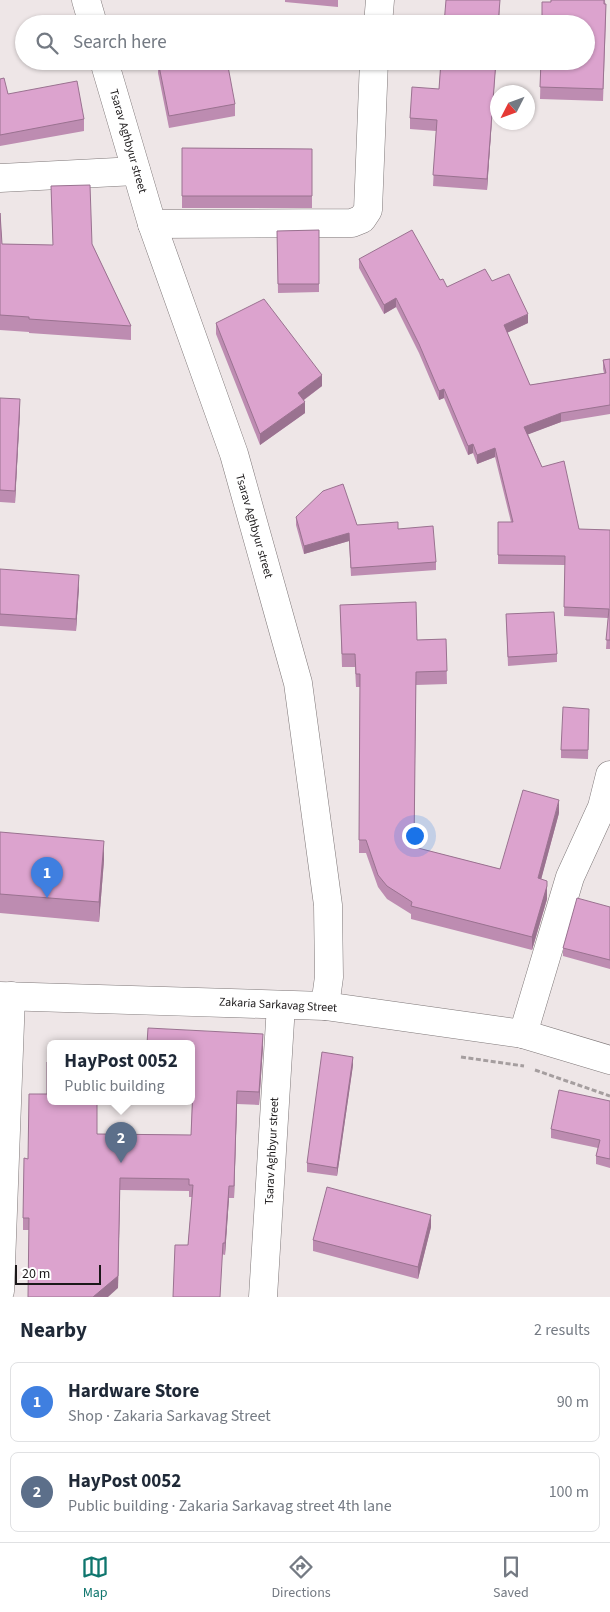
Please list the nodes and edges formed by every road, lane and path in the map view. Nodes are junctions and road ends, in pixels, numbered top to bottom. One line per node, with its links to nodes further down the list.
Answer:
1 (86, 0): 3 (main road)
2 (380, 0): 4 (main road)
3 (90, 15)
4 (379, 15)
5 (107, 70): 7 (main road, Tsarav Aghbyur street)
6 (374, 70): 9 (main road)
7 (136, 171): 8 (main road); 9 (main road, Tsarav Aghbyur street)
8 (0, 178)
9 (152, 224): 13 (main road, Tsarav Aghbyur street)
10 (610, 774): 14 (main road)
11 (5, 996): 12 (main road, Zakaria Sarkavag Street); 18 (main road)
12 (281, 1004): 13 (main road, Zakaria Sarkavag Street); 19 (main road, Tsarav Aghbyur street)
13 (325, 1006): 14 (main road, Zakaria Sarkavag Street)
14 (523, 1034): 16 (main road, Zakaria Sarkavag Street)
15 (459, 1056): 17 (path)
16 (610, 1060)
17 (610, 1096)
18 (0, 1291)
19 (263, 1297)

